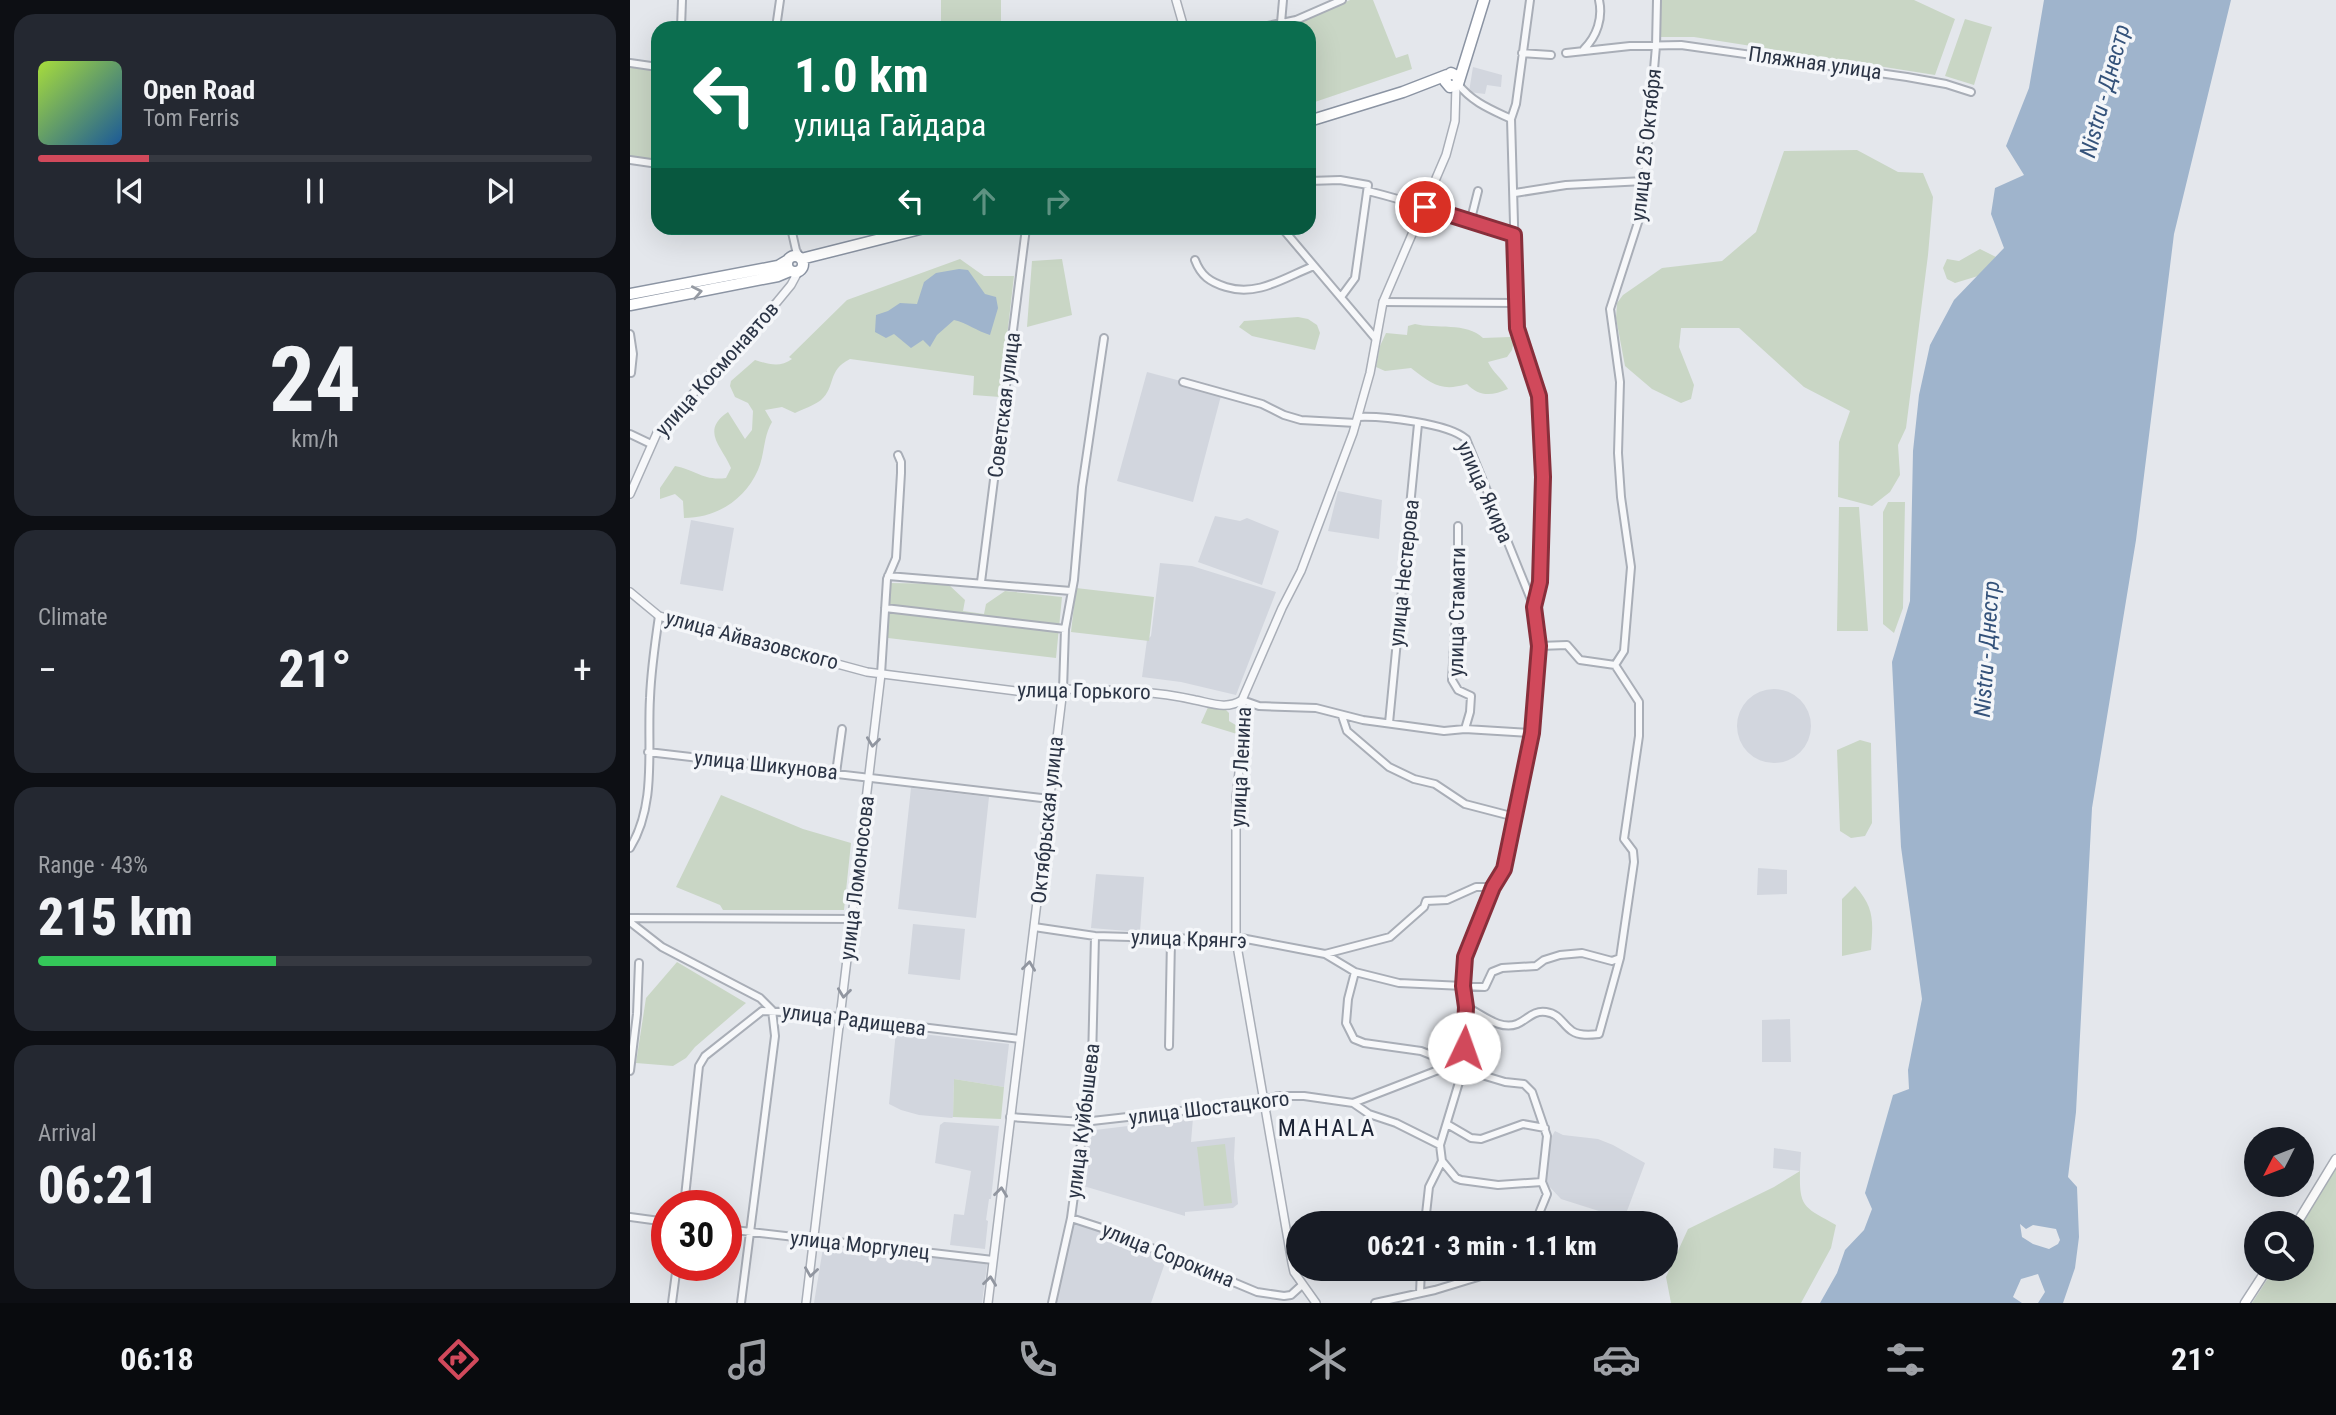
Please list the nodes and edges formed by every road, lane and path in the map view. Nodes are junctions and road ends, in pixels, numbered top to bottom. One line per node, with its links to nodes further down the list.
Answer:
1 (682, 0): 10 (street)
2 (780, 0): 11 (street)
3 (1176, 0): 12 (street)
4 (1283, 0): 13 (street)
5 (1342, 0): 14 (street)
6 (1484, 0): 22 (highway)
7 (1530, 0): 17 (street)
8 (1599, 0): 16 (street)
9 (1657, 0): 15 (street, улица 25 Октября)
10 (681, 21)
11 (777, 21)
12 (1182, 21)
13 (1281, 21)
14 (1291, 21)
15 (1656, 46): 16 (street, Пляжная улица); 23 (street, Пляжная улица); 29 (street, улица 25 Октября)
16 (1583, 50): 18 (street, Пляжная улица)
17 (1522, 53): 19 (street); 25 (street)
18 (1566, 53)
19 (1551, 55)
20 (630, 63): 21 (street)
21 (651, 66)
22 (1452, 81): 24 (highway); 25 (street); 33 (street, улица Ленина)
23 (1971, 92)
24 (1316, 119)
25 (1511, 119): 32 (street)
26 (630, 160): 27 (street)
27 (651, 163)
28 (1316, 181): 30 (street)
29 (1644, 181): 32 (street); 69 (street, улица 25 Октября)
30 (1368, 191): 33 (street); 44 (street)
31 (1478, 191): 34 (street)
32 (1515, 193): 39 (street)
33 (1425, 207): 34 (street); 45 (street, улица Ленина)
34 (1470, 223): 39 (street)
35 (792, 235): 41 (street)
36 (899, 235): 41 (highway)
37 (1025, 235): 61 (street, Советская улица)
38 (1288, 235): 42 (street)
39 (1514, 235): 46 (street)
40 (1195, 260): 42 (street)
41 (795, 262): 43 (highway); 47 (highway, one-way to 41); 56 (street, улица Космонавтов)
42 (1314, 266): 44 (street)
43 (630, 294)
44 (1342, 297): 50 (street)
45 (1384, 302): 46 (street); 50 (street, улица Ленина)
46 (1516, 303): 64 (street)
47 (630, 305)
48 (630, 334): 51 (street)
49 (1104, 338): 62 (street, Октябрьская улица)
50 (1376, 339): 53 (street, улица Ленина)
51 (631, 373)
52 (1183, 382): 53 (street, улица Якира)
53 (1357, 420): 54 (street, улица Якира); 72 (street, улица Ленина)
54 (1418, 424): 64 (street, улица Якира); 74 (street, улица Нестерова)
55 (630, 434): 56 (street)
56 (651, 444): 58 (street, улица Космонавтов)
57 (898, 455): 60 (street, улица Ломоносова)
58 (630, 494)
59 (1458, 526): 76 (street, улица Стамати)
60 (888, 576): 61 (street); 65 (street, улица Ломоносова)
61 (981, 582): 62 (street)
62 (1071, 591): 67 (street, Октябрьская улица)
63 (630, 592): 66 (street, улица Айвазовского)
64 (1534, 607): 68 (street)
65 (885, 608): 67 (street); 70 (street, улица Ломоносова)
66 (659, 616): 70 (street, улица Айвазовского); 78 (street)
67 (1065, 629): 71 (street, Октябрьская улица)
68 (1539, 646): 69 (street); 77 (street)
69 (1615, 665): 92 (street)
70 (881, 674): 71 (street, улица Горького); 80 (street, улица Ломоносова, one-way to 80)
71 (1063, 689): 72 (street, улица Горького); 81 (street, Октябрьская улица)
72 (1242, 700): 73 (street, улица Горького); 90 (street, улица Ленина)
73 (1342, 716): 74 (street, улица Горького); 82 (street)
74 (1389, 723): 76 (street, улица Горького)
75 (842, 729): 79 (street)
76 (1465, 729): 77 (street, улица Горького)
77 (1532, 733): 82 (street)
78 (648, 752): 79 (street, улица Шикунова); 83 (street)
79 (836, 773): 80 (street, улица Шикунова)
80 (869, 777): 81 (street, улица Шикунова); 85 (street, улица Ломоносова)
81 (1050, 799): 87 (street, Октябрьская улица)
82 (1515, 817): 84 (street)
83 (630, 848)
84 (1493, 887): 91 (street); 95 (street)
85 (853, 919): 86 (street); 98 (street, улица Ломоносова, one-way to 98)
86 (630, 920): 97 (street, улица Радищева)
87 (1034, 927): 88 (street, улица Крянгэ); 99 (street, Октябрьская улица, one-way to 87)
88 (1095, 936): 89 (street, улица Крянгэ); 107 (street, улица Куйбышева)
89 (1171, 939): 90 (street, улица Крянгэ); 100 (street)
90 (1236, 940): 91 (street, улица Крянгэ); 104 (street, улица Ленина)
91 (1325, 954): 94 (street, улица Крянгэ)
92 (1620, 958): 95 (street); 96 (street)
93 (639, 963): 103 (street)
94 (1355, 972): 95 (street, улица Крянгэ); 101 (street)
95 (1463, 986): 96 (street)
96 (1466, 1007): 102 (street)
97 (772, 1010): 98 (street, улица Радищева); 114 (street); 122 (street)
98 (841, 1018): 99 (street, улица Радищева); 123 (street, улица Ломоносова)
99 (1020, 1040): 106 (street, Октябрьская улица)
100 (1169, 1046)
101 (1446, 1067): 102 (street); 105 (street)
102 (1463, 1069): 108 (street); 109 (street)
103 (630, 1072)
104 (1264, 1100): 105 (street, улица Шостацкого); 107 (street, улица Шостацкого); 129 (street, улица Ленина)
105 (1353, 1102): 110 (street, улица Шостацкого)
106 (1010, 1117): 107 (street, улица Шостацкого); 124 (street, Октябрьская улица, one-way to 106)
107 (1083, 1122): 119 (street, улица Куйбышева)
108 (1447, 1124): 109 (street); 110 (street)
109 (1545, 1128): 113 (street)
110 (1440, 1145): 112 (street)
111 (2336, 1159): 117 (main road)
112 (1442, 1161): 113 (street); 115 (street)
113 (1542, 1182): 116 (street)
114 (686, 1190)
115 (1426, 1211)
116 (1542, 1211)
117 (2304, 1211)
118 (630, 1217): 120 (street)
119 (1071, 1218): 129 (street, улица Сорокина); 136 (street, улица Куйбышева)
120 (651, 1220)
121 (742, 1231): 122 (street, улица Моргулец)
122 (750, 1232): 123 (street, улица Моргулец); 133 (street)
123 (815, 1241): 124 (street, улица Моргулец); 134 (street, улица Ломоносова, one-way to 134)
124 (993, 1260): 135 (street, Октябрьская улица, one-way to 124)
125 (675, 1281): 132 (street)
126 (1420, 1281): 130 (street)
127 (1463, 1281): 130 (street)
128 (2259, 1281): 139 (main road)
129 (1302, 1285): 137 (street, улица Ленина)
130 (1420, 1293): 131 (street)
131 (1393, 1301): 138 (street)
132 (672, 1303)
133 (741, 1303)
134 (806, 1303)
135 (988, 1303)
136 (1052, 1303)
137 (1315, 1303)
138 (1375, 1303)
139 (2245, 1303)

